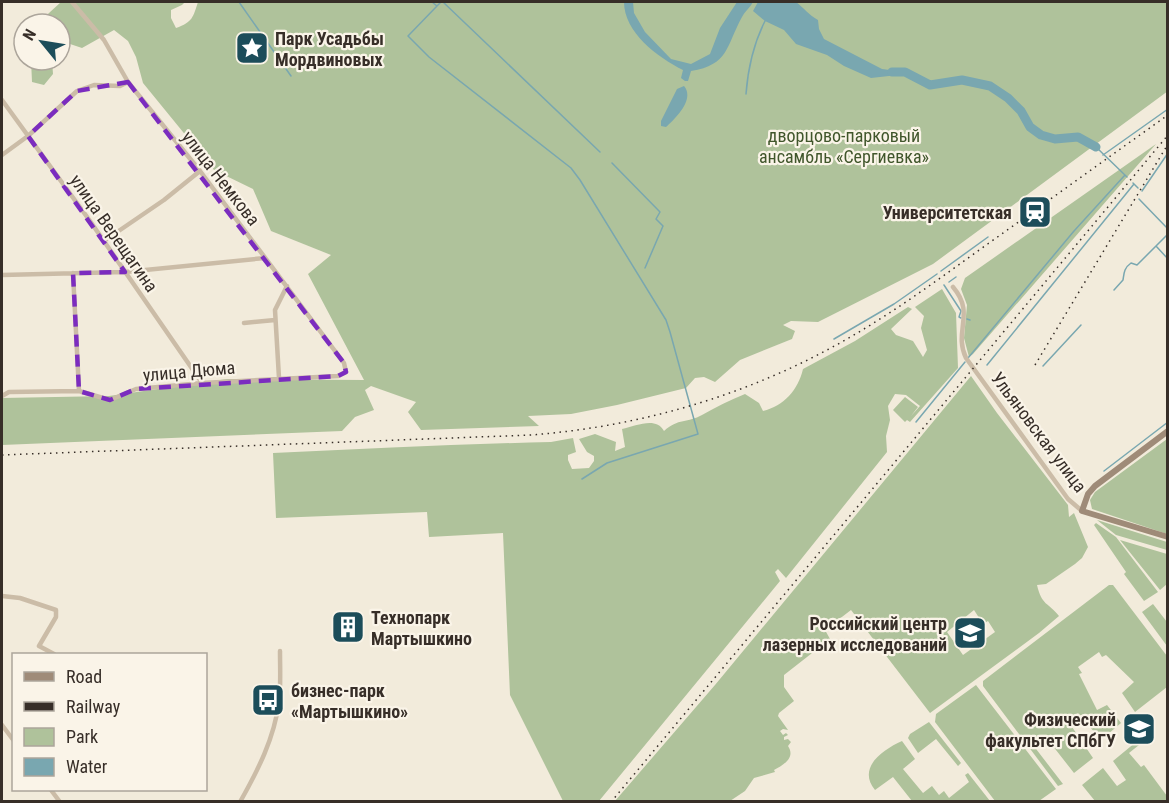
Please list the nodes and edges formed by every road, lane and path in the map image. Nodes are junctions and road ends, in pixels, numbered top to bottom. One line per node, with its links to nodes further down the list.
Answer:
1 (72, 2): 2 (street, улица Немкова)
2 (128, 82): 4 (street); 6 (street, улица Немкова)
3 (2, 100): 4 (street, улица Верещагина)
4 (28, 136): 5 (street); 7 (street, улица Верещагина)
5 (2, 155)
6 (201, 171): 7 (street); 8 (street, улица Немкова)
7 (104, 241): 9 (street, улица Верещагина)
8 (265, 258): 9 (street); 12 (street, улица Немкова)
9 (125, 272): 10 (street); 18 (street, улица Верещагина)
10 (73, 273): 11 (street); 19 (street)
11 (2, 275)
12 (287, 286): 14 (street); 16 (street, улица Немкова)
13 (953, 287): 22 (street, Ульяновская улица)
14 (275, 320): 15 (street); 17 (street)
15 (244, 323)
16 (346, 372): 17 (street, улица Дюма)
17 (279, 378): 18 (street, улица Дюма)
18 (202, 383): 19 (street, улица Дюма)
19 (79, 391): 20 (street, улица Дюма)
20 (2, 396)
21 (1167, 431): 22 (street)
22 (1082, 511): 23 (street, Ульяновская улица)
23 (1167, 537)
24 (2, 596): 26 (street)
25 (280, 651): 29 (street)
26 (52, 653)
27 (2, 725): 28 (street)
28 (12, 738)
29 (240, 801)

